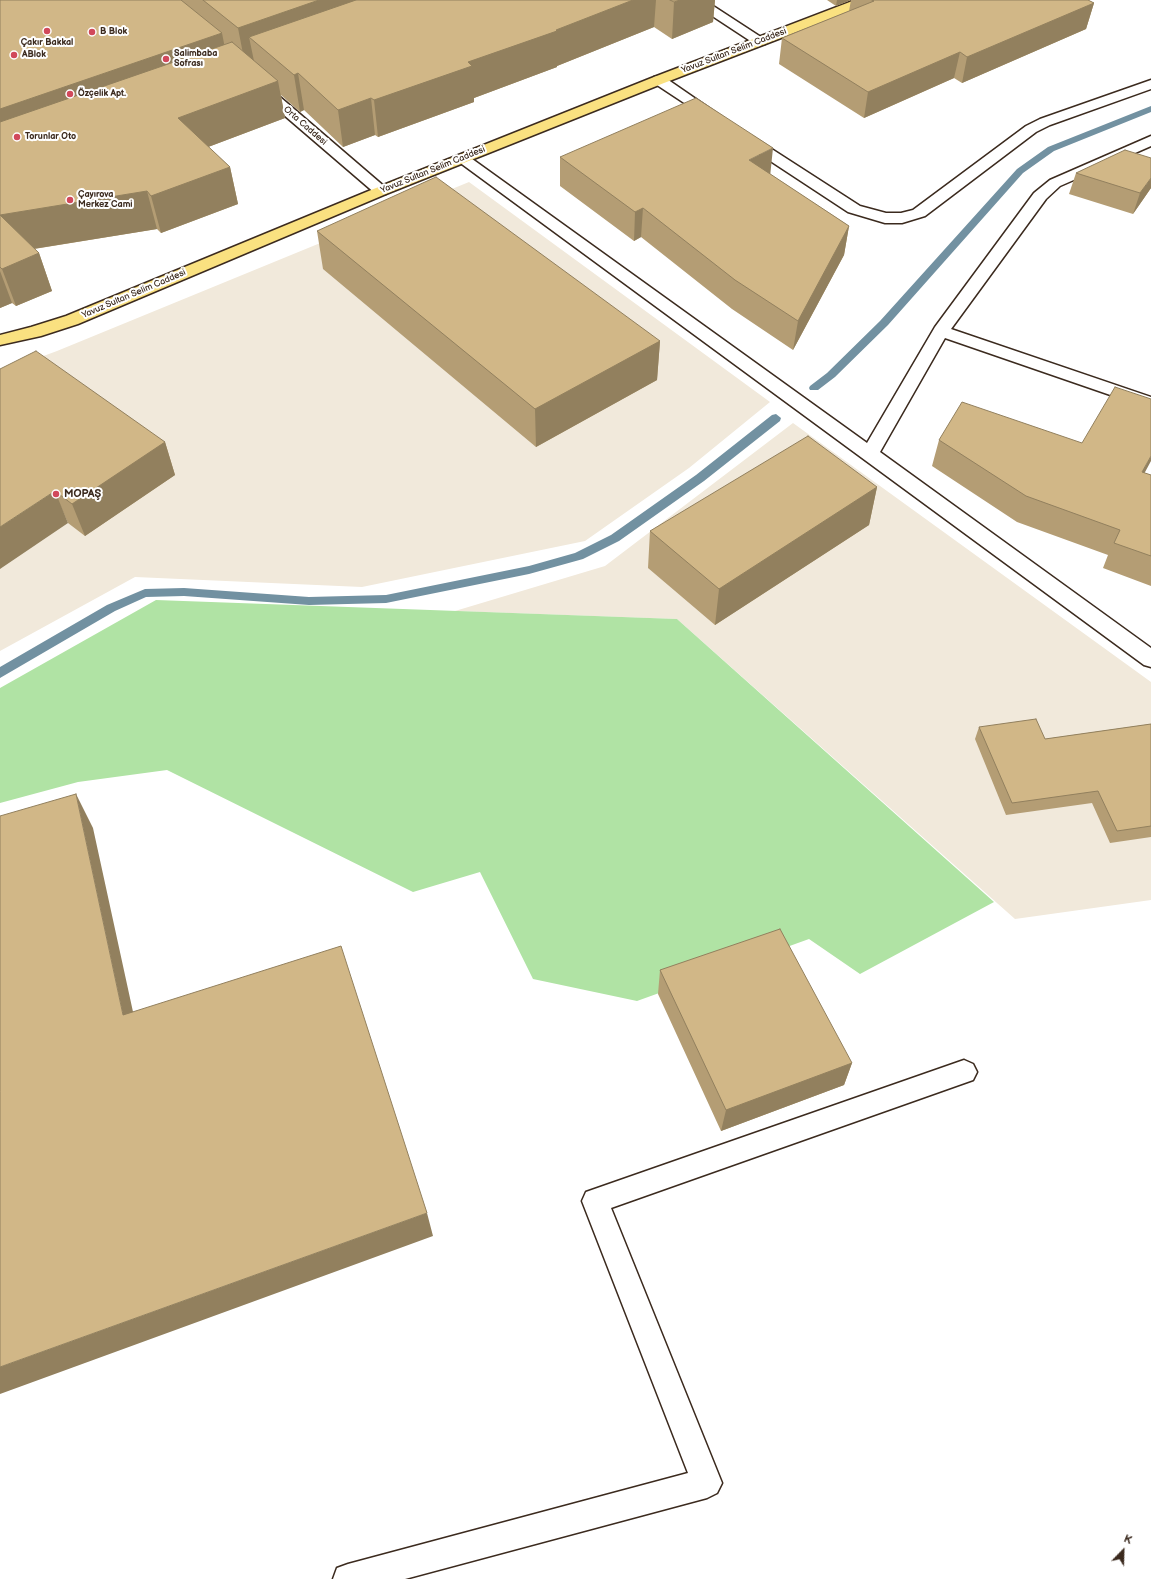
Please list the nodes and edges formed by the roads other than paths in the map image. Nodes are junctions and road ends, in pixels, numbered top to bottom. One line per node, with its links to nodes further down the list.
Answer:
1 (695, 0): 3 (street)
2 (867, 0): 3 (main road, Yavuz Sultan Selim Caddesi)
3 (760, 41): 5 (main road, Yavuz Sultan Selim Caddesi)
4 (248, 77): 11 (street, Orta Caddesi)
5 (659, 80): 7 (street); 10 (main road, Yavuz Sultan Selim Caddesi)
6 (1151, 84): 8 (street)
7 (724, 124)
8 (737, 132)
9 (1151, 140): 12 (street)
10 (463, 159): 11 (main road, Yavuz Sultan Selim Caddesi); 15 (street)
11 (381, 191): 13 (main road, Yavuz Sultan Selim Caddesi)
12 (941, 331): 14 (street); 15 (street)
13 (0, 340)
14 (1151, 403)
15 (870, 453): 16 (street)
16 (1151, 659)
17 (964, 1072): 18 (street)
18 (348, 1579)

